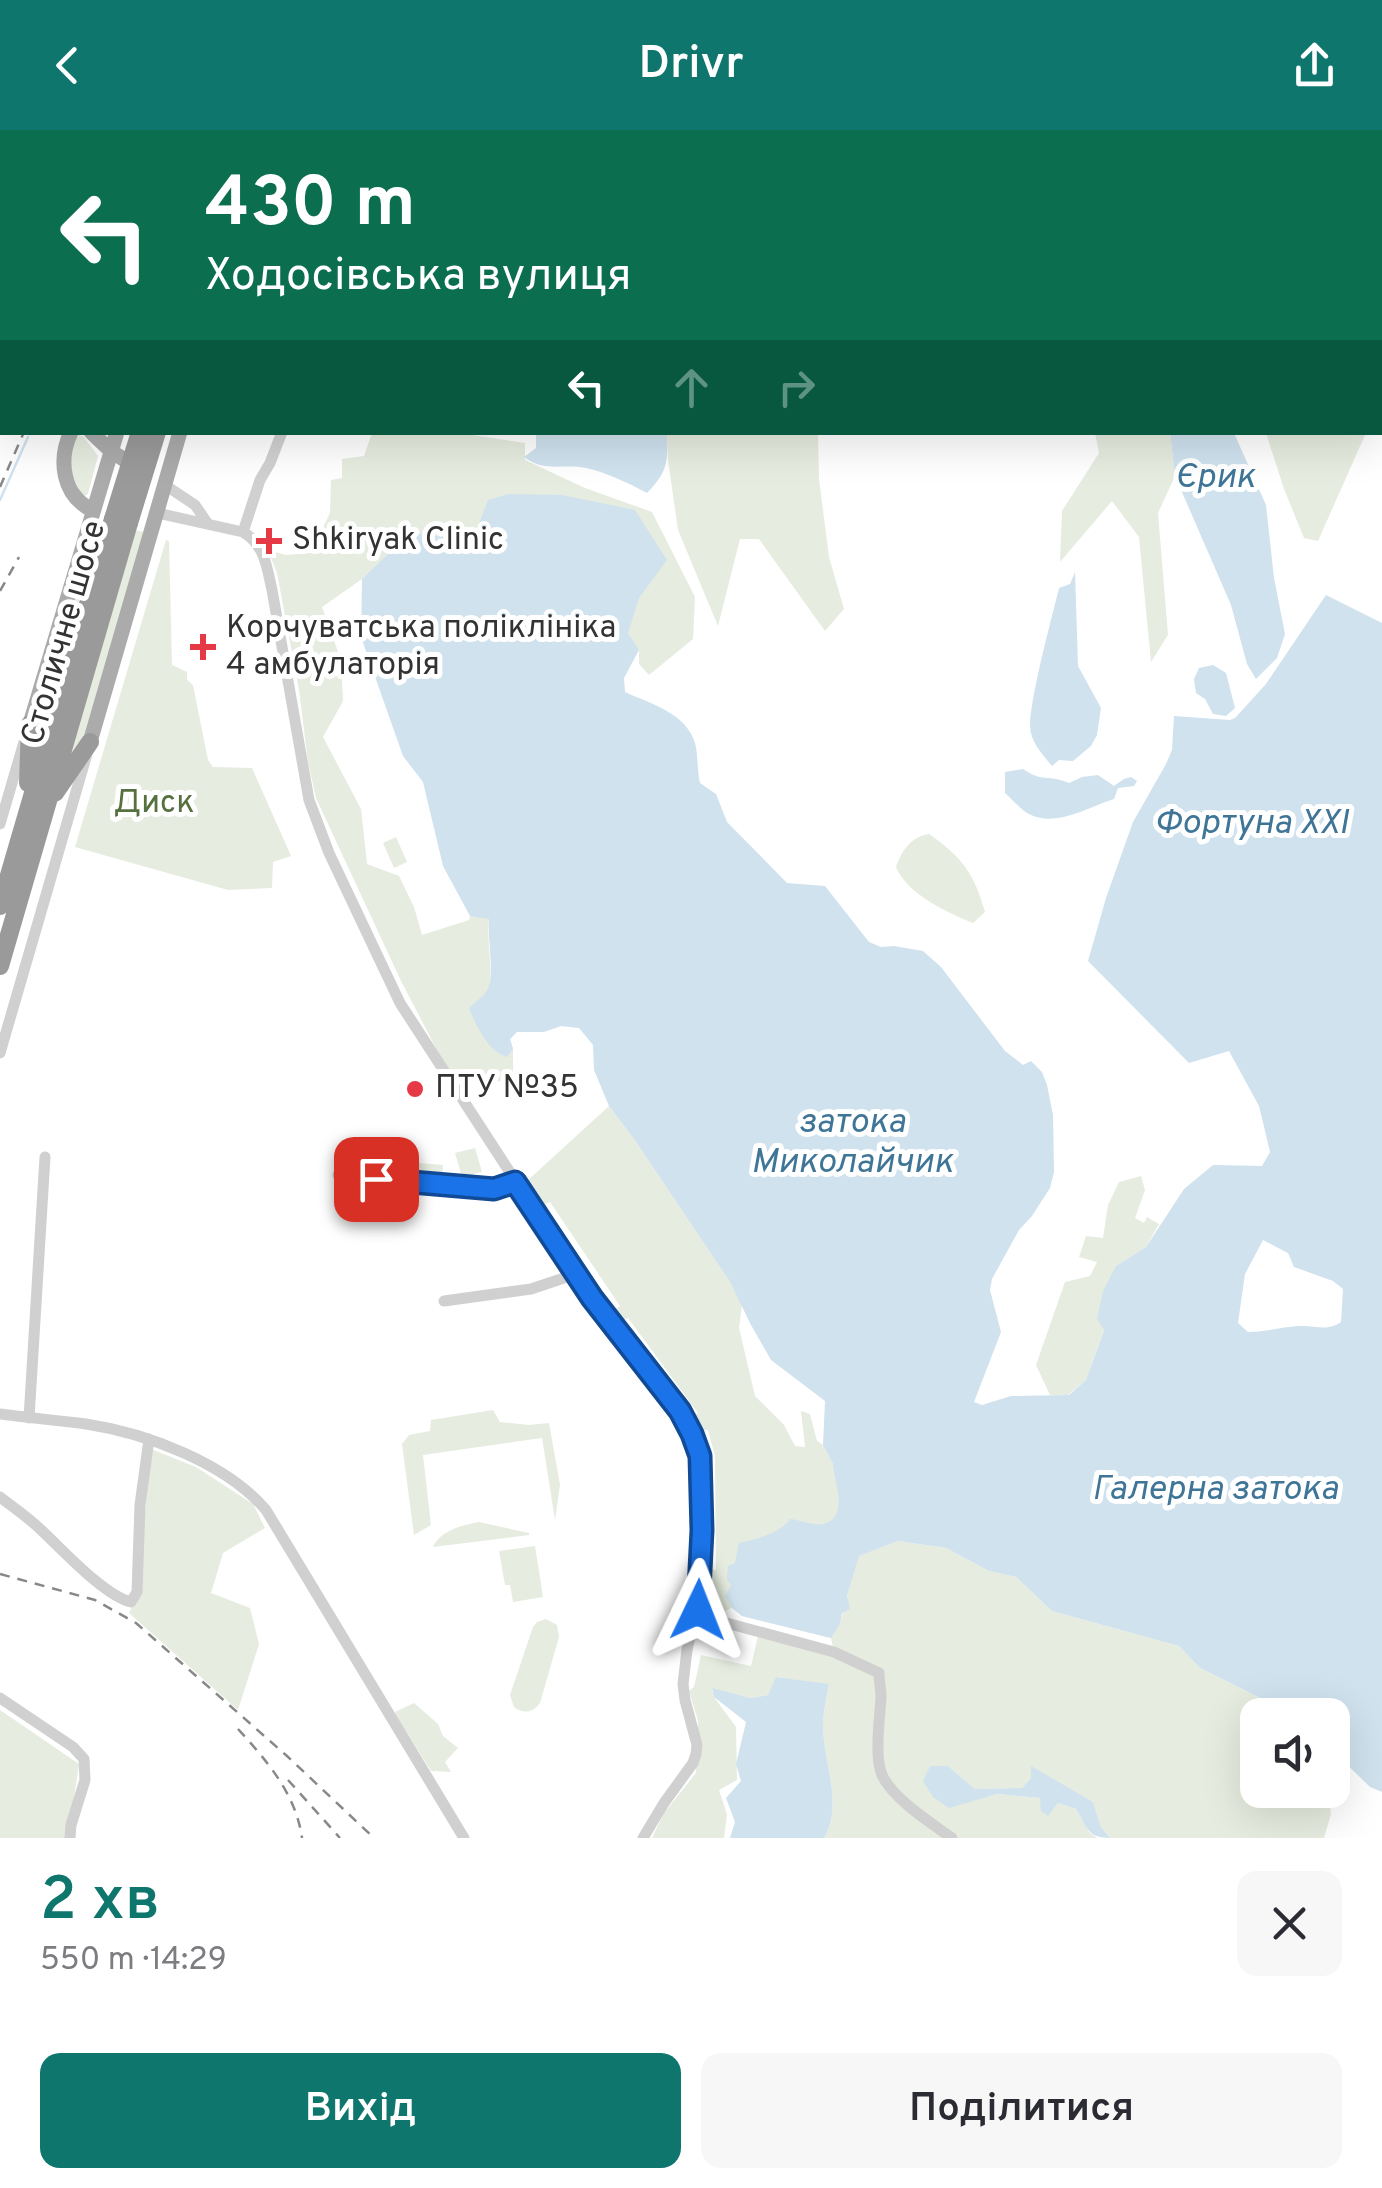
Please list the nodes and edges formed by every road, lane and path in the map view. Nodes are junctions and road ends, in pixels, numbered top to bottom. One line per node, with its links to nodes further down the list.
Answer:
1 (70, 435): 10 (main road)
2 (94, 435): 8 (main road)
3 (116, 435): 8 (main road)
4 (139, 435): 12 (highway, Столичне шосе, bridge)
5 (161, 435): 12 (highway, Столичне шосе, bridge)
6 (179, 435): 9 (main road)
7 (281, 435): 14 (street)
8 (111, 451): 9 (main road); 10 (main road)
9 (165, 486): 11 (main road); 13 (street)
10 (92, 510): 11 (main road); 15 (main road)
11 (155, 519): 13 (street); 16 (main road)
12 (121, 521): 17 (highway, Столичне шосе)
13 (208, 524): 14 (street)
14 (244, 532): 24 (street)
15 (30, 724): 17 (highway); 18 (street)
16 (90, 742): 17 (highway); 21 (street)
17 (33, 820): 19 (highway, Столичне шосе); 20 (highway, Столичне шосе)
18 (0, 824)
19 (0, 906)
20 (0, 966)
21 (0, 1053)
22 (45, 1156): 28 (street)
23 (338, 1176): 24 (street)
24 (515, 1182): 25 (street)
25 (576, 1274): 26 (street); 31 (street)
26 (444, 1301)
27 (0, 1414): 28 (street)
28 (29, 1418): 29 (street)
29 (149, 1439): 30 (street); 34 (street)
30 (0, 1497)
31 (697, 1615): 35 (street); 36 (street)
32 (0, 1698): 33 (street)
33 (70, 1838)
34 (464, 1838)
35 (644, 1838)
36 (952, 1838)

